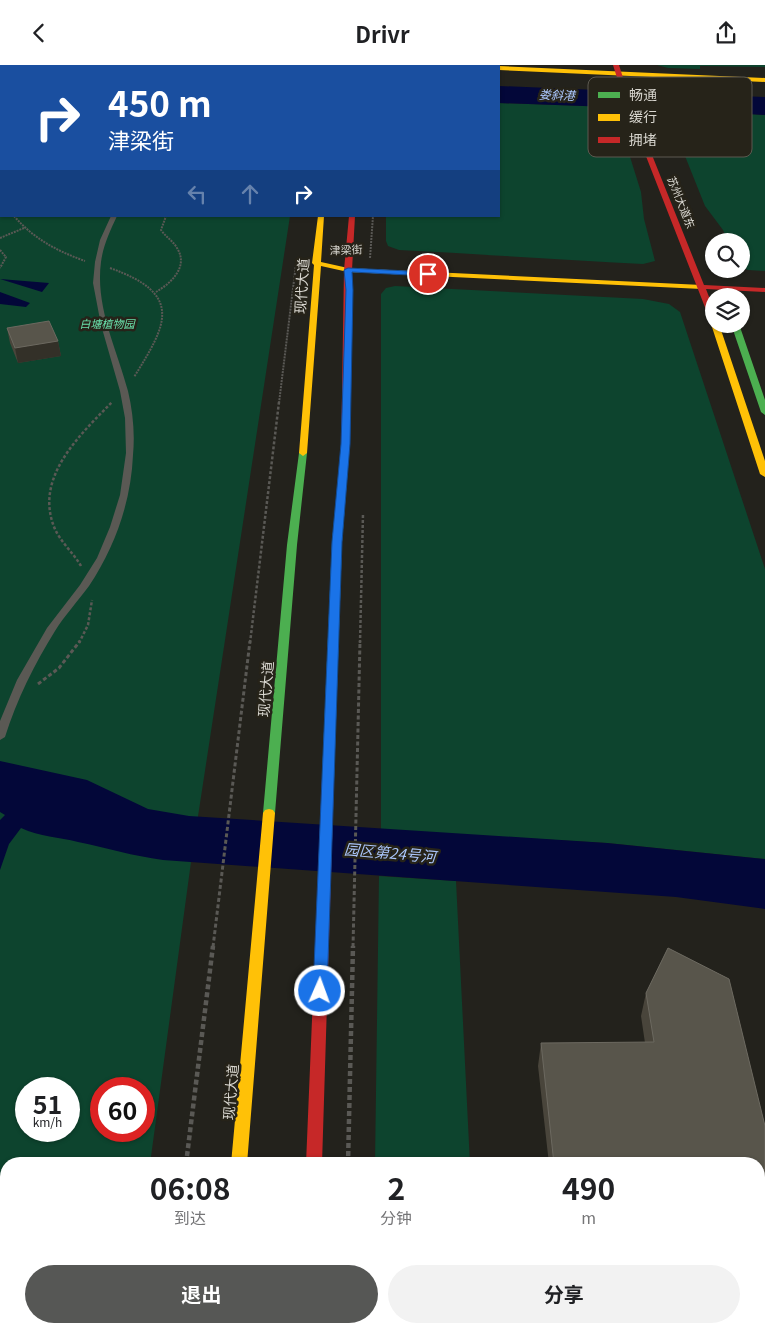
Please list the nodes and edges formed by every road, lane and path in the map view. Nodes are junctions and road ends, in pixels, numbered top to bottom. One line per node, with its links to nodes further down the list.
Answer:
1 (500, 69): 3 (main road)
2 (500, 77): 6 (main road)
3 (588, 79)
4 (752, 80): 5 (main road)
5 (765, 80)
6 (588, 81)
7 (752, 86): 8 (main road)
8 (765, 87)
9 (651, 157): 26 (main road, 苏州大道东)
10 (15, 217): 16 (path)
11 (114, 217): 22 (lane)
12 (166, 217): 29 (path)
13 (321, 217): 21 (main road, 现代大道)
14 (352, 217): 23 (main road)
15 (373, 217): 20 (path)
16 (24, 228): 17 (path); 22 (path)
17 (0, 238)
18 (0, 250): 24 (path)
19 (297, 261): 40 (path)
20 (370, 261): 23 (main road, 津梁街); 26 (main road, 津梁街)
21 (316, 263): 23 (main road, 津梁街); 41 (main road, 现代大道)
22 (98, 264): 29 (path); 33 (lane)
23 (348, 265): 26 (main road, 津梁街); 42 (main road)
24 (0, 268)
25 (765, 282): 27 (main road, 津梁街)
26 (701, 283): 27 (main road, 津梁街); 30 (main road, 苏州大道东)
27 (721, 284): 28 (main road, 津梁街)
28 (765, 290)
29 (156, 292): 33 (path)
30 (705, 294)
31 (718, 333): 35 (main road)
32 (738, 333): 34 (main road)
33 (124, 390): 37 (lane); 37 (path)
34 (765, 412)
35 (765, 474)
36 (363, 514): 43 (path)
37 (88, 579): 38 (lane); 38 (path)
38 (16, 693): 39 (lane)
39 (0, 737)
40 (187, 1157)
41 (240, 1157)
42 (314, 1157)
43 (348, 1157)

